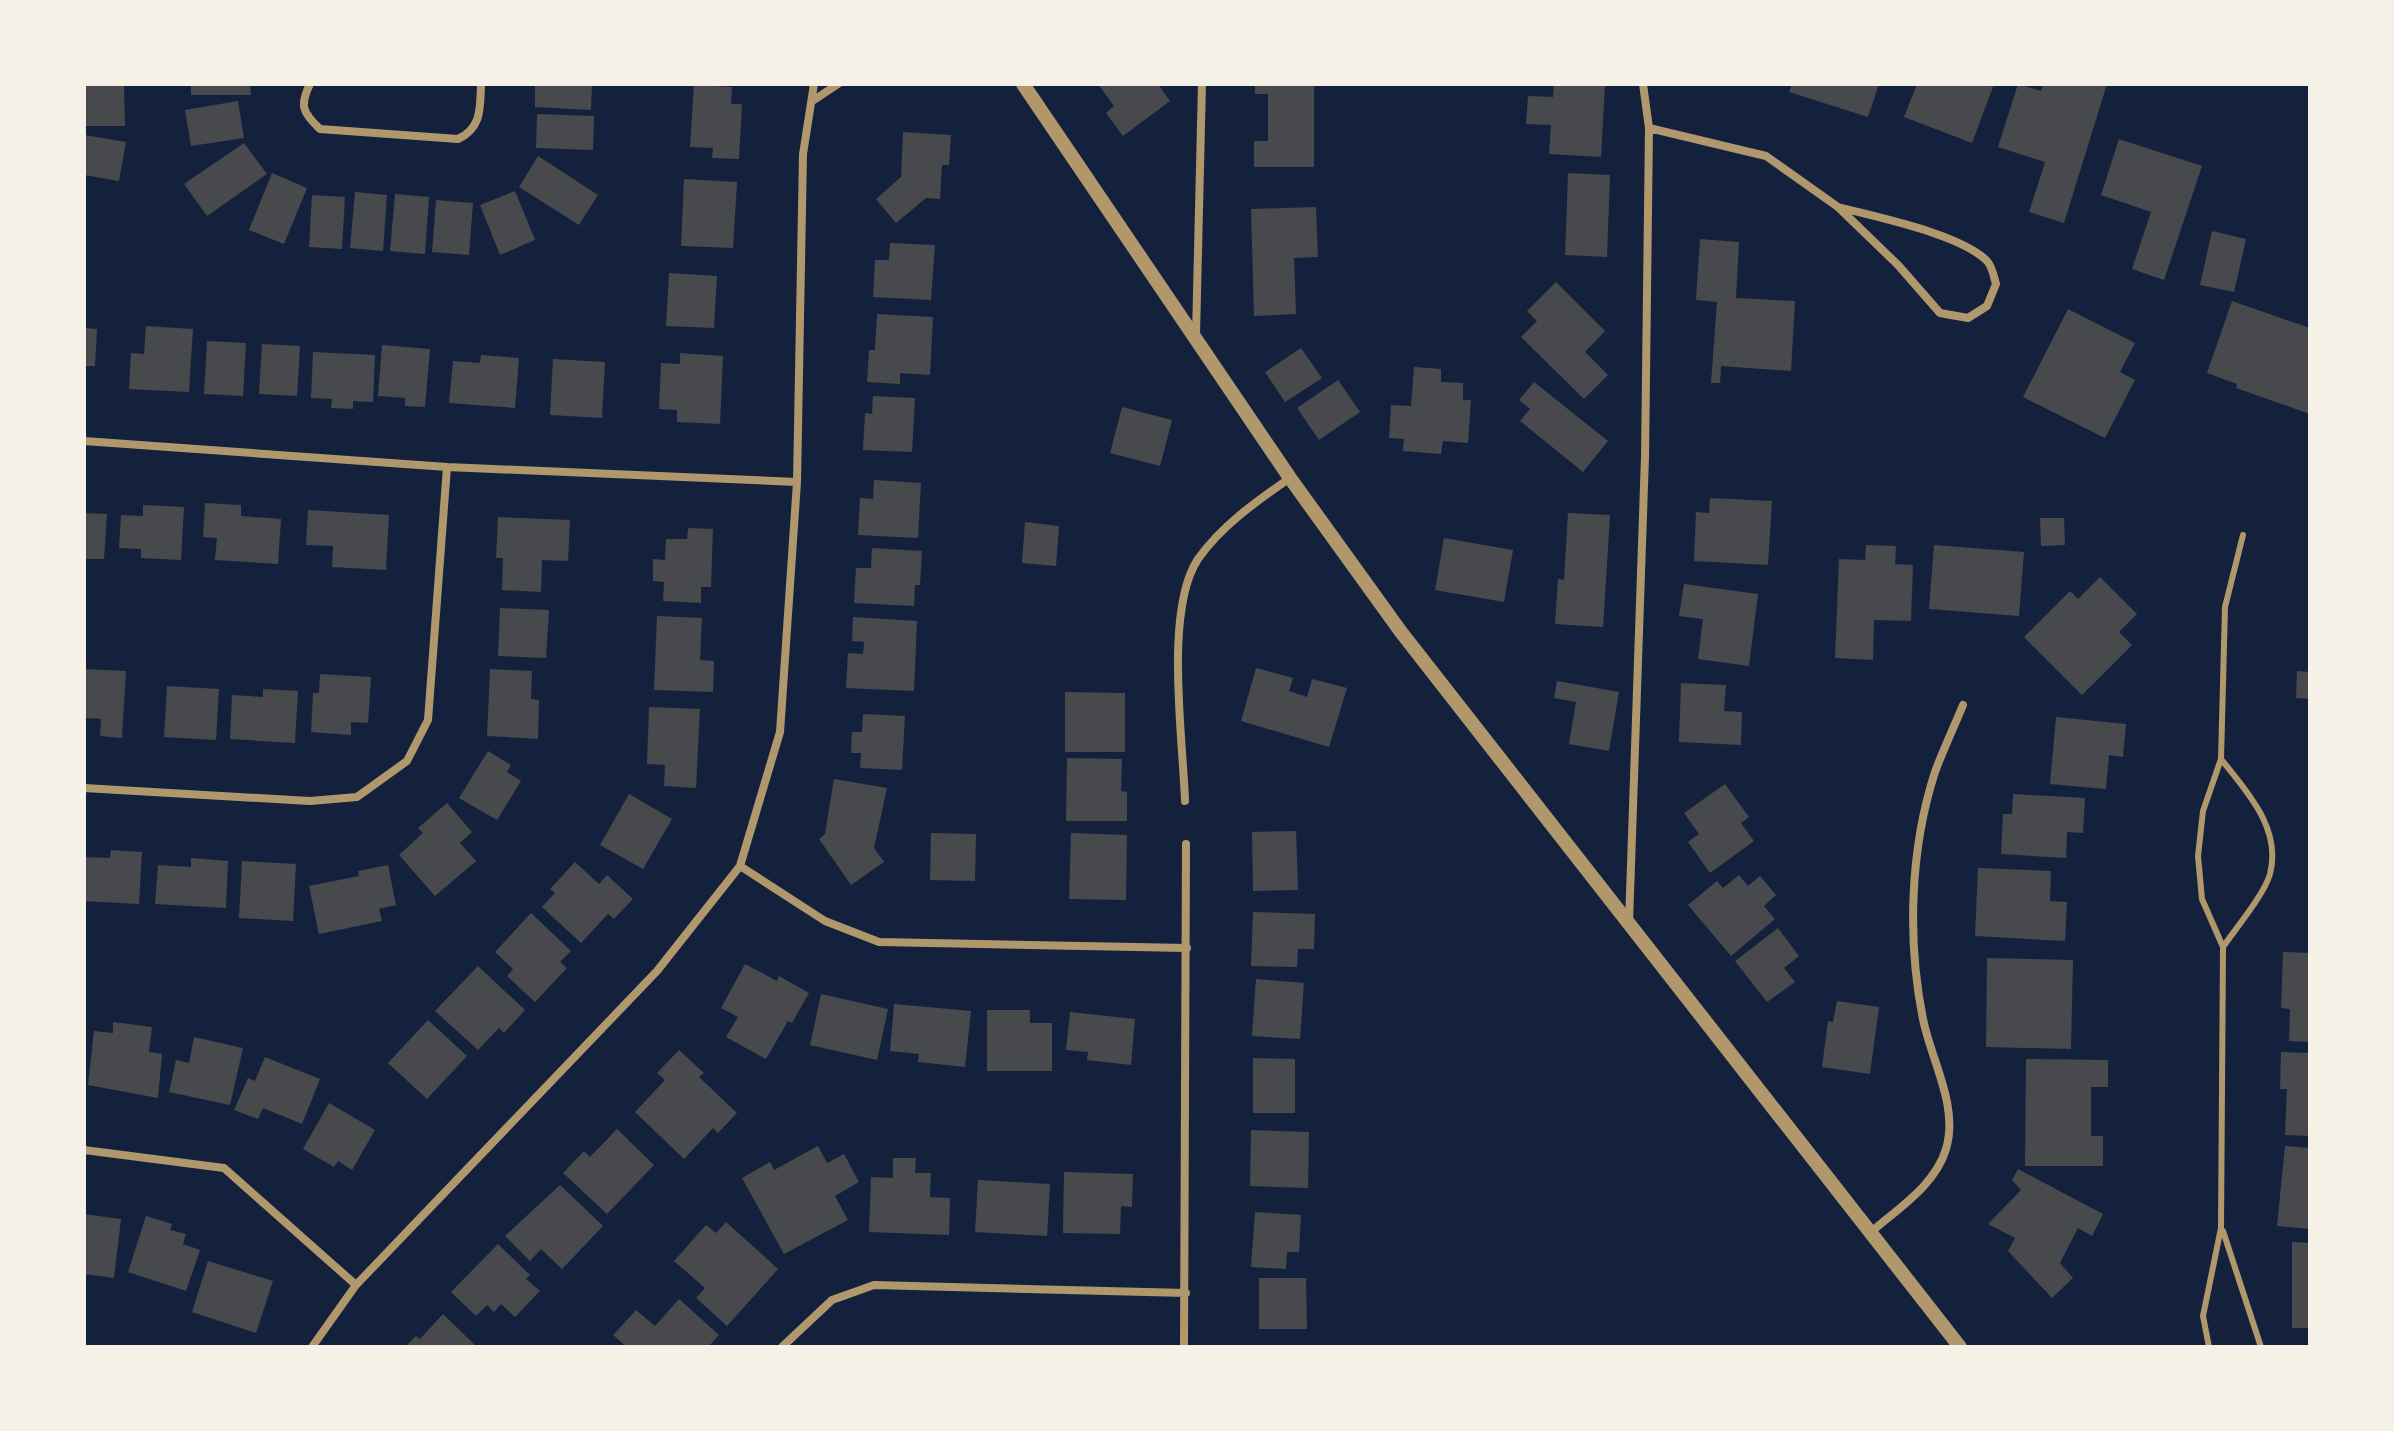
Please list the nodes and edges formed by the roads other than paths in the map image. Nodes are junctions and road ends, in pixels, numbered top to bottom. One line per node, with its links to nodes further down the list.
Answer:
1 (310, 84): 2 (street)
2 (481, 84)
3 (814, 84): 8 (street)
4 (838, 84): 8 (street)
5 (1023, 84): 11 (street)
6 (1202, 84): 11 (street)
7 (1643, 84): 9 (street)
8 (814, 100): 15 (street)
9 (1649, 128): 10 (street); 23 (street)
10 (1838, 207): 10 (street)
11 (1196, 337): 14 (street)
12 (84, 441): 13 (street)
13 (447, 467): 15 (street); 19 (street)
14 (1290, 478): 20 (street); 23 (street)
15 (797, 482): 22 (street)
16 (2243, 535): 18 (lane)
17 (1963, 705): 28 (street)
18 (2221, 759): 24 (lane); 24 (lane)
19 (84, 788)
20 (1185, 801)
21 (1186, 844): 25 (street)
22 (740, 866): 25 (street); 29 (street)
23 (1629, 924): 28 (street)
24 (2223, 947): 27 (lane)
25 (1187, 948): 30 (street)
26 (84, 1150): 29 (street)
27 (2221, 1228): 35 (lane); 36 (lane)
28 (1869, 1233): 34 (street)
29 (356, 1285): 31 (street)
30 (1186, 1293): 32 (street); 33 (street)
31 (312, 1347)
32 (782, 1347)
33 (1184, 1347)
34 (1960, 1347)
35 (2209, 1347)
36 (2261, 1347)

